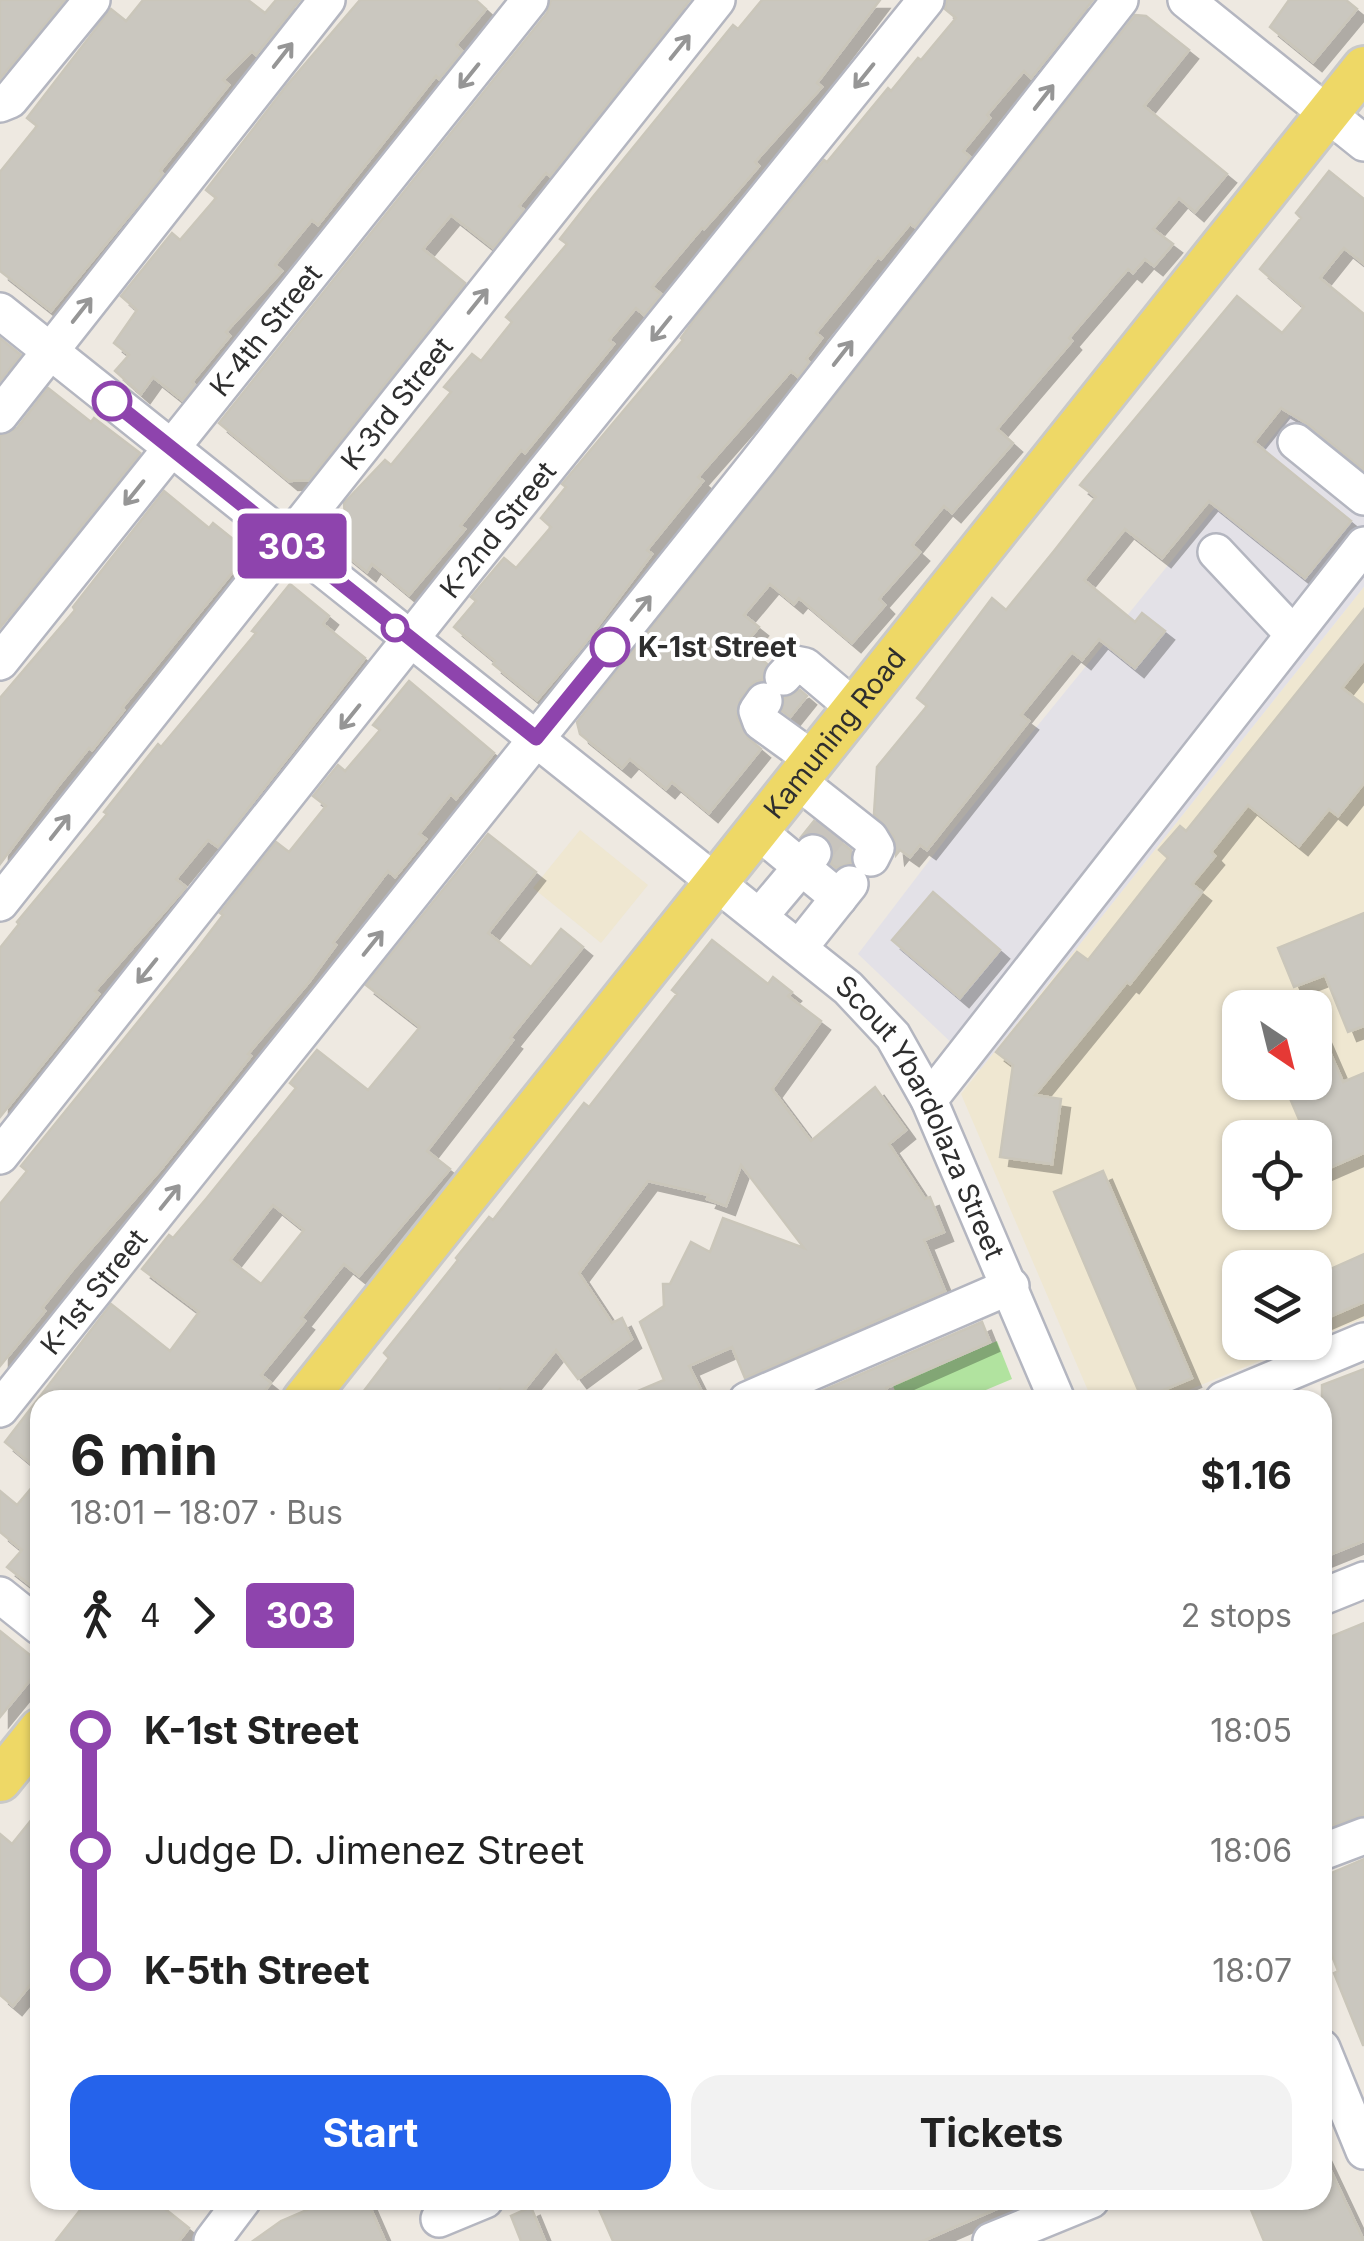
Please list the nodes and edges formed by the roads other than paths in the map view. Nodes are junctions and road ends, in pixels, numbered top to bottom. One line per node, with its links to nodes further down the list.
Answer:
1 (92, 0): 9 (street)
2 (327, 0): 13 (street, one-way to 2)
3 (530, 0): 16 (street, K-4th Street, one-way to 16)
4 (718, 0): 18 (street, K-3rd Street, one-way to 4)
5 (926, 0): 22 (street, K-2nd Street, one-way to 22)
6 (1120, 0): 25 (street, K-1st Street, one-way to 6)
7 (1186, 0): 10 (street)
8 (1364, 68): 10 (main road, Kamuning Road)
9 (0, 104)
10 (1327, 115): 11 (street); 24 (main road, Kamuning Road)
11 (1364, 142)
12 (0, 311): 13 (street, Scout Ybardolaza Street)
13 (50, 350): 14 (street); 16 (street, Scout Ybardolaza Street)
14 (0, 414)
15 (1296, 442): 17 (street)
16 (170, 448): 18 (street, Scout Ybardolaza Street); 23 (street, K-4th Street, one-way to 23)
17 (1364, 497)
18 (286, 541): 22 (street, Scout Ybardolaza Street); 31 (street, K-3rd Street, one-way to 18)
19 (1364, 545): 21 (street)
20 (1216, 552): 21 (street)
21 (1293, 634): 34 (street)
22 (411, 640): 25 (street, Scout Ybardolaza Street); 35 (street, K-2nd Street, one-way to 35)
23 (0, 662)
24 (856, 709): 26 (main road, Kamuning Road); 26 (street)
25 (536, 738): 30 (street, Scout Ybardolaza Street); 42 (street, K-1st Street, one-way to 25)
26 (807, 772): 27 (main road, Kamuning Road); 28 (street)
27 (759, 832): 28 (street); 30 (main road, Kamuning Road)
28 (822, 840): 29 (street); 29 (street); 32 (street)
29 (854, 880): 33 (street)
30 (719, 883): 32 (street, Scout Ybardolaza Street); 38 (main road, Kamuning Road)
31 (0, 904)
32 (760, 916): 33 (street, Scout Ybardolaza Street)
33 (798, 948): 34 (street, Scout Ybardolaza Street)
34 (930, 1100): 36 (street, Scout Ybardolaza Street)
35 (0, 1156)
36 (1012, 1286): 39 (street); 40 (street, Scout Ybardolaza Street)
37 (1364, 1341): 41 (street)
38 (312, 1390)
39 (770, 1390)
40 (1054, 1390)
41 (1246, 1390)
42 (0, 1410)
43 (1364, 1580): 44 (street)
44 (1332, 1594)
45 (0, 1596): 46 (street)
46 (30, 1619)
47 (30, 1742): 48 (main road)
48 (0, 1780)
49 (1364, 1836): 50 (street)
50 (1332, 1848)
51 (1332, 2070): 52 (street)
52 (1343, 2095): 53 (street)
53 (1364, 2151)
54 (235, 2210): 56 (street)
55 (1066, 2210): 57 (street)
56 (212, 2241)
57 (991, 2241)

